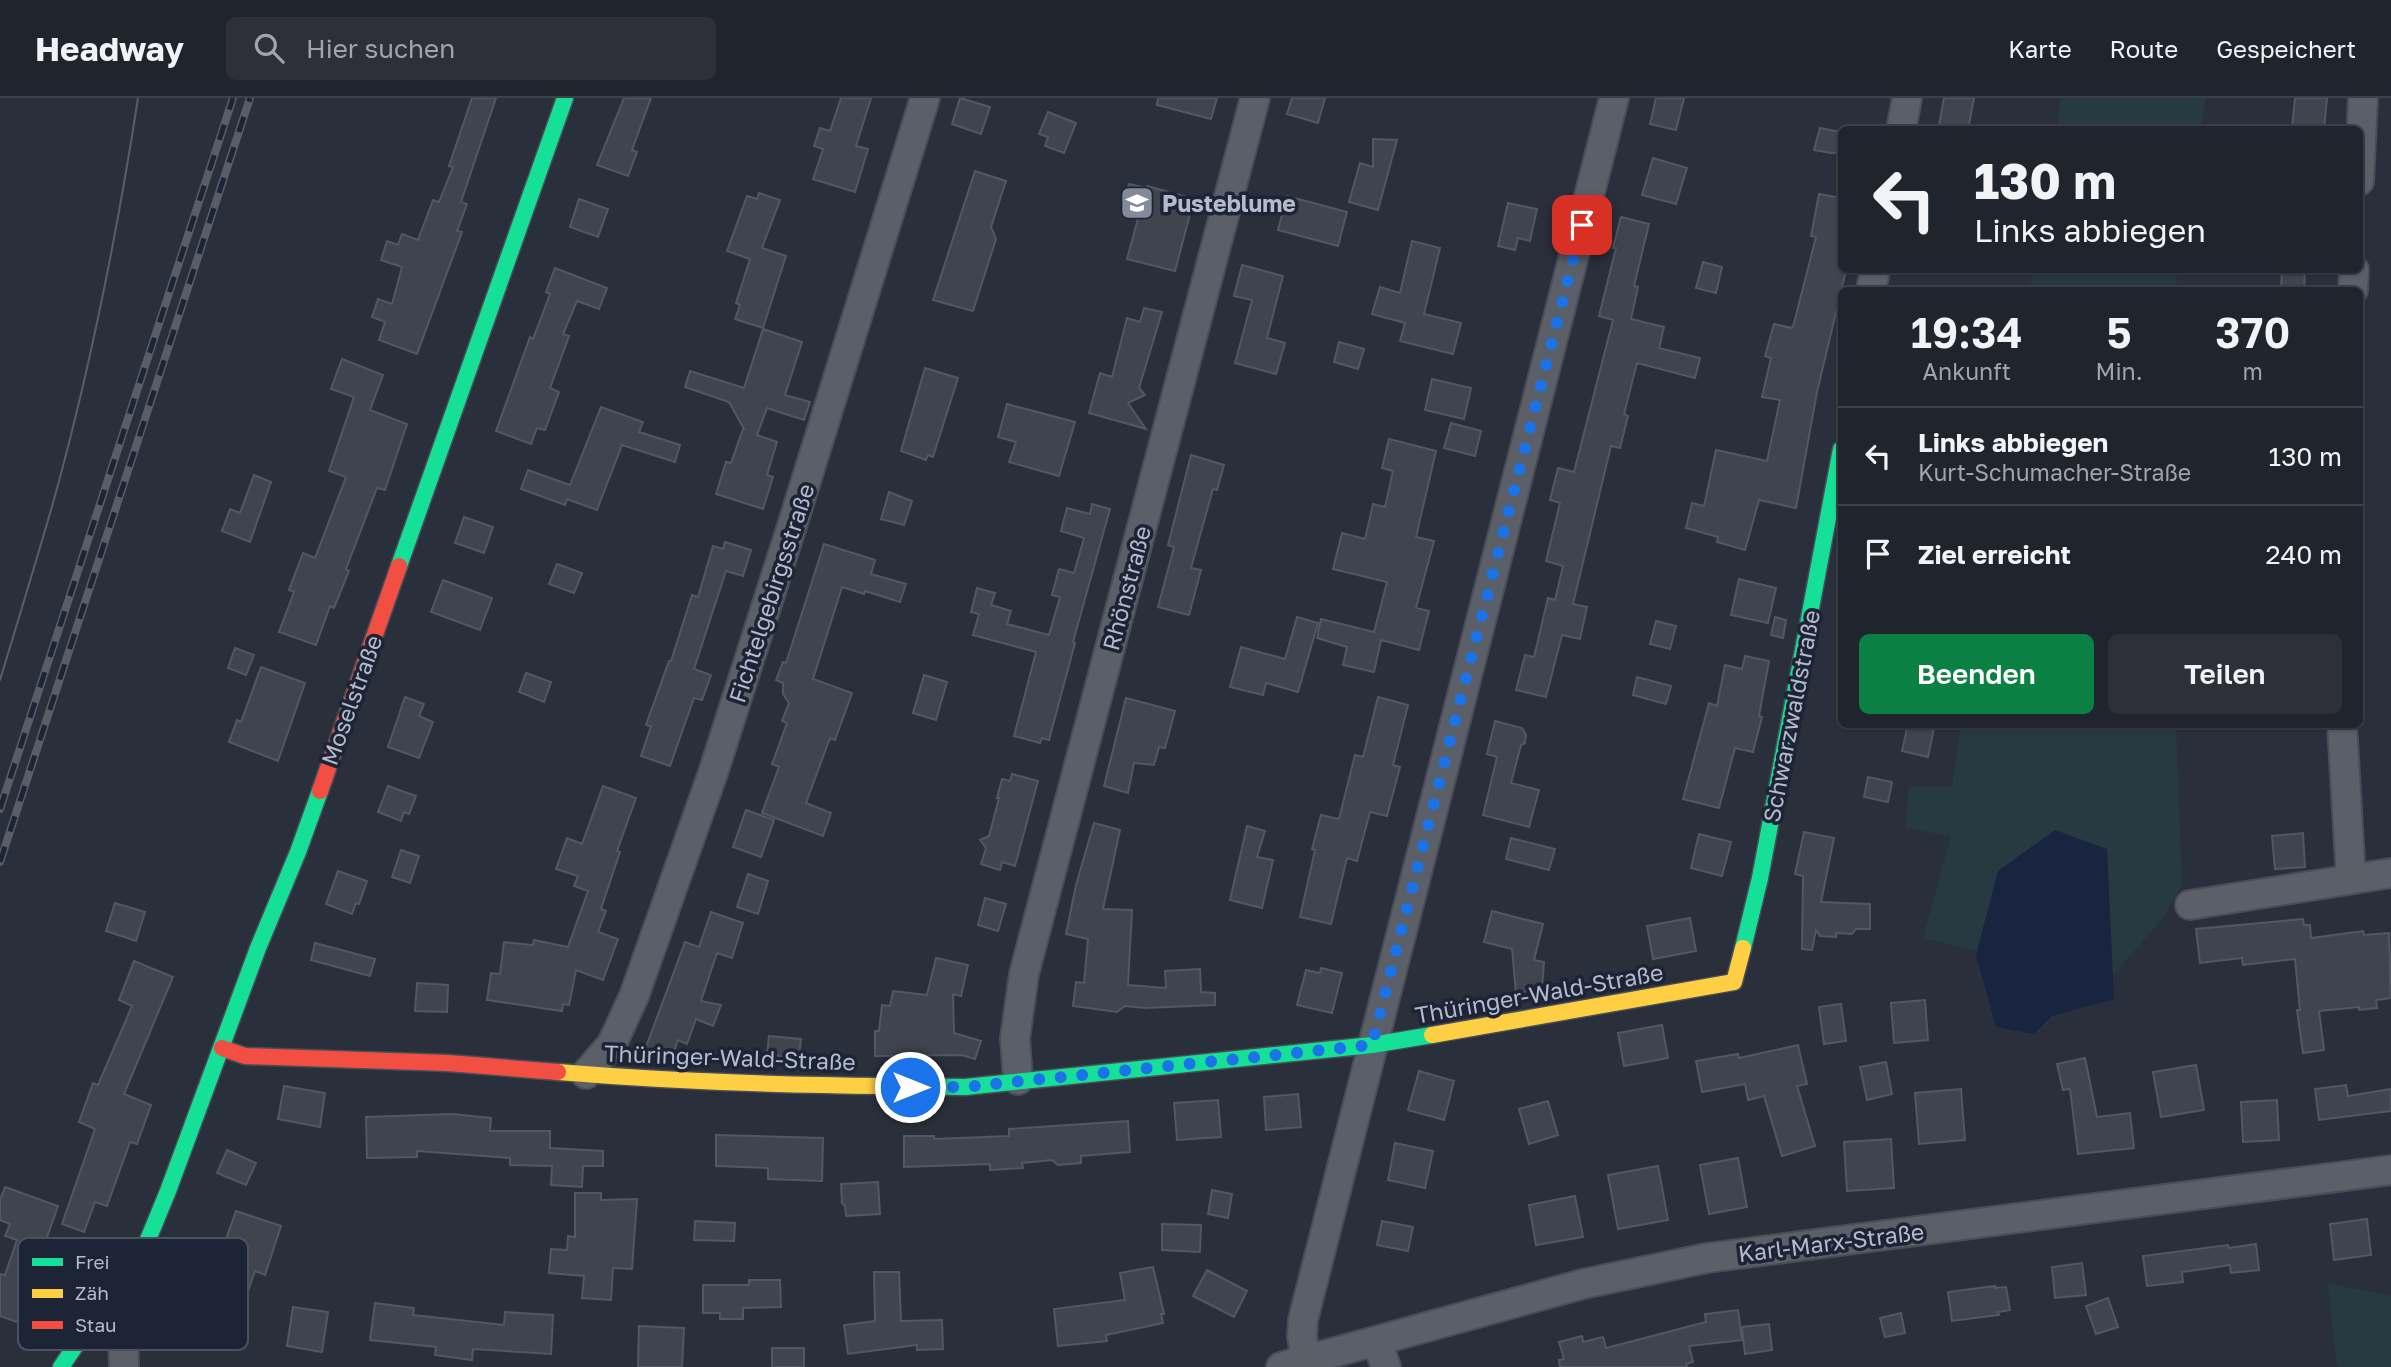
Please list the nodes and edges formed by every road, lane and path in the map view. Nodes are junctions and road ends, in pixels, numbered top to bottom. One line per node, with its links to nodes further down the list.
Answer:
1 (565, 98): 16 (street, Moselstraße)
2 (925, 98): 17 (street, Fichtelgebirgsstraße)
3 (1255, 98): 18 (street, Rhönstraße)
4 (1614, 98): 15 (street)
5 (1907, 98): 7 (street)
6 (2363, 98): 8 (street)
7 (1902, 126)
8 (2362, 126)
9 (1838, 465): 14 (street, Schwarzwaldstraße)
10 (2342, 728): 12 (street)
11 (2391, 873): 12 (street)
12 (2351, 878): 13 (street)
13 (2190, 905)
14 (1734, 982): 15 (street, Thüringer-Wald-Straße)
15 (1372, 1045): 18 (street, Thüringer-Wald-Straße); 23 (street)
16 (222, 1048): 17 (street, Thüringer-Wald-Straße); 20 (street, Moselstraße)
17 (586, 1074): 18 (street, Thüringer-Wald-Straße)
18 (1018, 1080)
19 (2391, 1170): 22 (street, Karl-Marx-Straße)
20 (148, 1238)
21 (73, 1350): 24 (street, Moselstraße)
22 (1382, 1355): 23 (street, Karl-Marx-Straße)
23 (1294, 1364)
24 (61, 1367)

